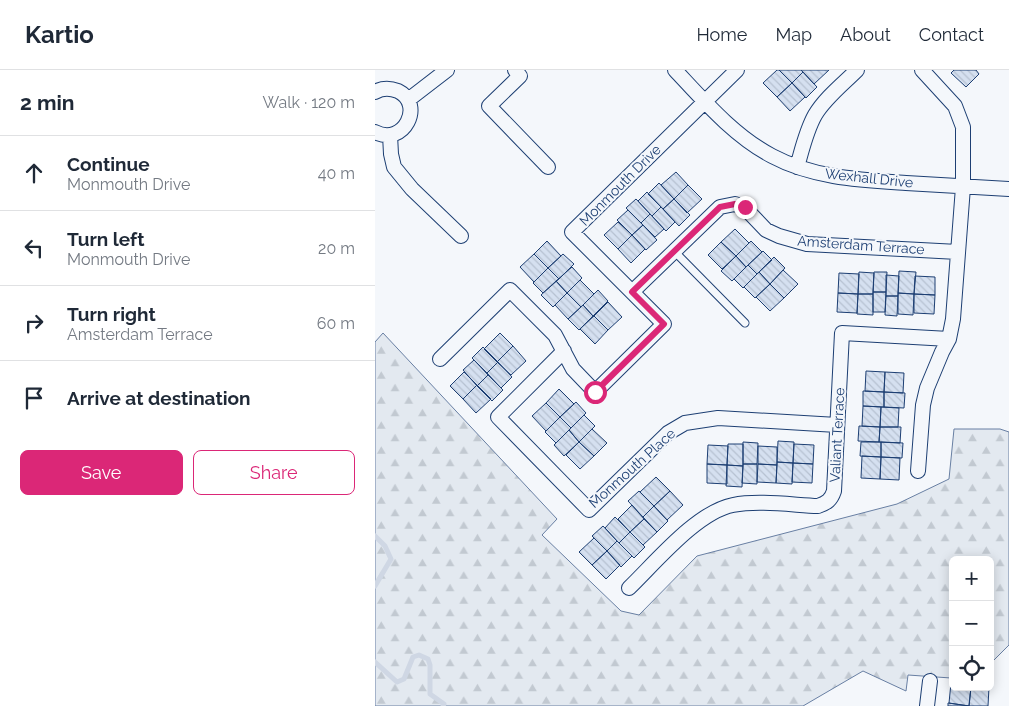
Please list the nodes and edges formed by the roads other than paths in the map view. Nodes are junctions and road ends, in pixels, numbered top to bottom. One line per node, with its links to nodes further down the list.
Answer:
1 (447, 70): 8 (street)
2 (515, 70): 12 (street)
3 (675, 70): 9 (street, Wexhall Drive)
4 (737, 70): 9 (street, Monmouth Drive)
5 (857, 70): 13 (street)
6 (922, 70): 14 (street)
7 (375, 92): 8 (street)
8 (408, 100): 11 (street)
9 (704, 102): 13 (street, Wexhall Drive); 19 (street, Monmouth Drive)
10 (375, 132): 11 (street)
11 (390, 135): 16 (street)
12 (548, 167)
13 (797, 167): 14 (street, Wexhall Drive)
14 (963, 187): 15 (street, Wexhall Drive); 18 (street)
15 (1009, 189)
16 (461, 236)
17 (675, 252): 18 (street, Amsterdam Terrace); 19 (street, Amsterdam Terrace); 20 (lane)
18 (957, 252): 21 (street)
19 (632, 292): 22 (street, Monmouth Drive)
20 (745, 323)
21 (949, 339): 24 (street, Valiant Terrace); 25 (street)
22 (564, 351): 23 (street, Monmouth Drive); 24 (street, Monmouth Place)
23 (440, 359)
24 (837, 424): 26 (street, Valiant Terrace)
25 (918, 471)
26 (629, 588)
27 (930, 681): 28 (street)
28 (927, 706)

